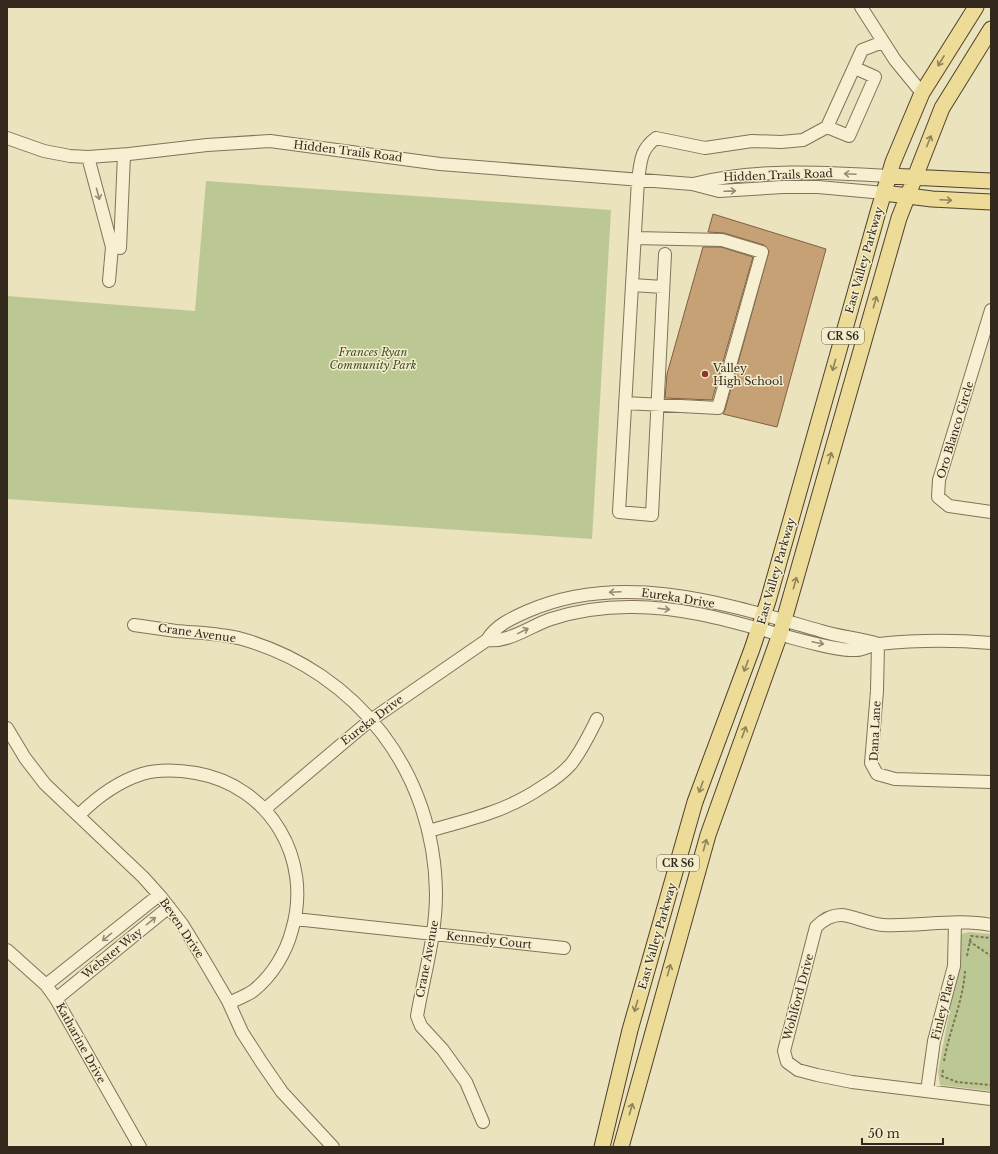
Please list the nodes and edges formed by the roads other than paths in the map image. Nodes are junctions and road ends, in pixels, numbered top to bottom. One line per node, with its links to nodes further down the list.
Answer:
1 (861, 7): 4 (street)
2 (976, 7): 6 (main road, East Valley Parkway / CR S6, one-way to 6)
3 (991, 29): 12 (main road, East Valley Parkway / CR S6, one-way to 3)
4 (883, 42): 5 (street); 6 (street)
5 (855, 68): 7 (street); 7 (street)
6 (922, 93): 11 (main road, East Valley Parkway / CR S6)
7 (827, 127): 13 (street)
8 (7, 138): 10 (street, Hidden Trails Road)
9 (124, 155): 10 (street, Hidden Trails Road); 13 (street, Hidden Trails Road); 20 (street)
10 (88, 157): 20 (street, one-way to 20)
11 (889, 176): 12 (main road); 15 (street, Hidden Trails Road, one-way to 15); 16 (main road, East Valley Parkway / CR S6)
12 (915, 178): 14 (main road); 17 (main road, East Valley Parkway / CR S6)
13 (638, 180): 15 (street, Hidden Trails Road); 19 (street)
14 (991, 181)
15 (692, 184): 16 (street, Hidden Trails Road, one-way to 16)
16 (884, 193): 17 (main road); 29 (main road, East Valley Parkway / CR S6, one-way to 29)
17 (907, 196): 18 (main road, one-way to 18); 31 (main road, East Valley Parkway / CR S6, one-way to 17)
18 (991, 202)
19 (635, 238): 23 (street); 27 (street)
20 (116, 248): 22 (street)
21 (665, 254): 24 (street)
22 (109, 281)
23 (632, 285): 24 (street); 26 (street)
24 (663, 287): 27 (street)
25 (991, 310): 28 (street, Oro Blanco Circle)
26 (626, 404): 27 (street); 27 (street)
27 (658, 404)
28 (991, 512)
29 (761, 622): 31 (street, Eureka Drive); 32 (street, Eureka Drive, one-way to 29); 32 (street, Eureka Drive, one-way to 32); 58 (main road, East Valley Parkway / CR S6, one-way to 58)
30 (134, 625): 35 (street, Crane Avenue)
31 (782, 628): 34 (street, Eureka Drive); 59 (main road, East Valley Parkway / CR S6, one-way to 31)
32 (487, 640): 35 (street, Eureka Drive)
33 (991, 643): 34 (street, Eureka Drive)
34 (878, 644): 38 (street, Dana Lane)
35 (371, 719): 39 (street, Eureka Drive); 41 (street, Crane Avenue)
36 (597, 720): 41 (street)
37 (7, 728): 40 (street, Beven Drive)
38 (991, 782)
39 (265, 809): 40 (street); 44 (street)
40 (79, 815): 42 (street, Beven Drive)
41 (428, 831): 47 (street, Crane Avenue)
42 (159, 895): 43 (street, Beven Drive); 50 (street, Webster Way, one-way to 50)
43 (168, 907): 51 (street, Webster Way, one-way to 43); 52 (street, Beven Drive)
44 (295, 919): 47 (street, Kennedy Court); 52 (street)
45 (955, 923): 46 (street, Wohlford Drive); 53 (street, Finley Place); 53 (street, Wohlford Drive)
46 (991, 925)
47 (433, 934): 48 (street, Kennedy Court); 55 (street, Crane Avenue)
48 (564, 948)
49 (7, 950): 50 (street, Katharine Drive)
50 (46, 985): 51 (street, Katharine Drive)
51 (56, 999): 56 (street, Katharine Drive)
52 (229, 1003): 57 (street, Beven Drive)
53 (927, 1091): 54 (street, Wohlford Drive)
54 (991, 1099)
55 (483, 1122)
56 (140, 1147)
57 (333, 1147)
58 (602, 1147)
59 (621, 1147)

